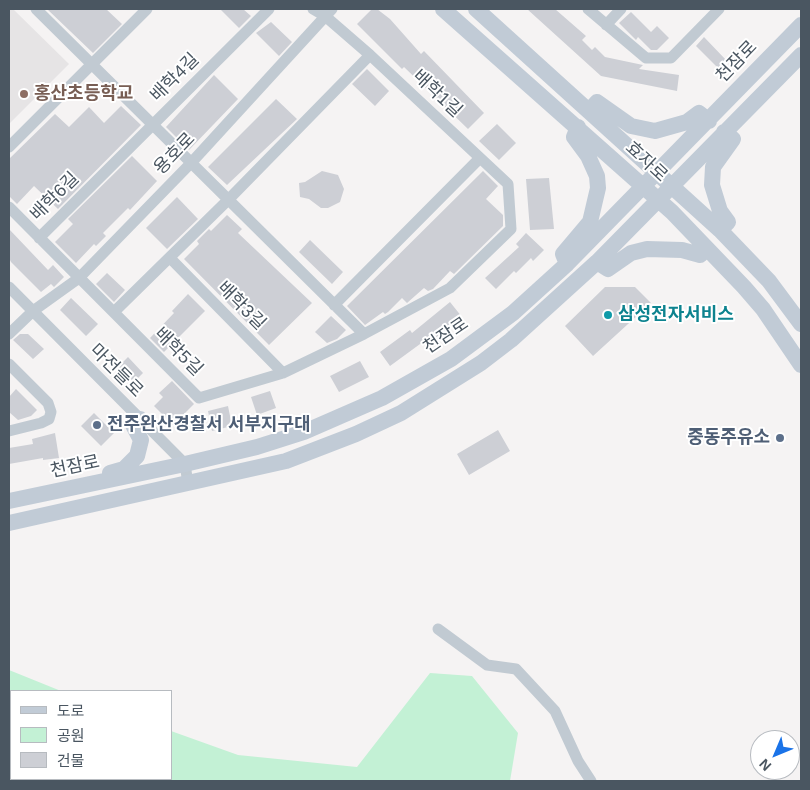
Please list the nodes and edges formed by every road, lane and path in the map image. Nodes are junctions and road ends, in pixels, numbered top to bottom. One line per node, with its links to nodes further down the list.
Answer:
1 (147, 9): 15 (street)
2 (269, 9): 18 (street, 배학4길)
3 (313, 9): 10 (street, 배학1길)
4 (443, 9): 19 (street, 효자로)
5 (476, 9): 16 (street, 효자로)
6 (588, 9): 11 (street)
7 (621, 9): 11 (street)
8 (719, 9): 11 (street)
9 (40, 10): 15 (street, 배학4길)
10 (329, 12): 13 (street, 배학1길); 23 (street, 용호로)
11 (606, 25)
12 (801, 25): 17 (street, 천잠로)
13 (370, 55): 22 (street, 배학1길); 28 (street)
14 (801, 55): 20 (street)
15 (92, 64): 18 (street, 배학4길); 21 (street)
16 (589, 111): 17 (street); 24 (street, 효자로)
17 (709, 121): 24 (street, 천잠로)
18 (153, 125): 23 (street, 배학4길); 25 (street, 배학4길)
19 (578, 127): 27 (street, 효자로); 36 (street)
20 (724, 132): 26 (street); 31 (street)
21 (9, 147)
22 (480, 158): 39 (street); 44 (street, 배학1길)
23 (191, 163): 28 (street); 37 (street, 용호로)
24 (658, 171): 26 (street, 효자로); 27 (street, 천잠로)
25 (96, 182): 32 (street, 배학6길)
26 (672, 184): 29 (street); 31 (street, 효자로)
27 (643, 186): 29 (street, 효자로); 36 (street, 천잠로)
28 (228, 200): 34 (street); 39 (street)
29 (658, 200): 33 (street, 효자로); 35 (street)
30 (9, 207): 32 (street, 배학6길)
31 (720, 230): 42 (street, 효자로)
32 (39, 238): 37 (street, 배학6길)
33 (706, 249): 35 (street); 46 (street, 효자로)
34 (170, 258): 41 (street); 47 (street, 배학3길)
35 (597, 262): 52 (street)
36 (567, 264): 50 (street, 천잠로)
37 (79, 278): 40 (street, 용호로); 41 (street, 배학5길)
38 (9, 287): 40 (street, 마전들로)
39 (334, 305): 44 (street)
40 (33, 311): 43 (street, 용호로); 48 (street, 마전들로)
41 (114, 312): 47 (street, 배학5길)
42 (801, 324)
43 (9, 334)
44 (364, 334): 47 (street)
45 (9, 364): 49 (street)
46 (801, 365)
47 (283, 373)
48 (140, 419): 50 (street, 마전들로); 51 (street)
49 (9, 431)
50 (184, 464): 51 (street, 천잠로); 52 (street)
51 (108, 480): 53 (street, 천잠로)
52 (188, 484): 54 (street)
53 (9, 501)
54 (9, 523)
55 (438, 629): 56 (street)
56 (591, 781)

